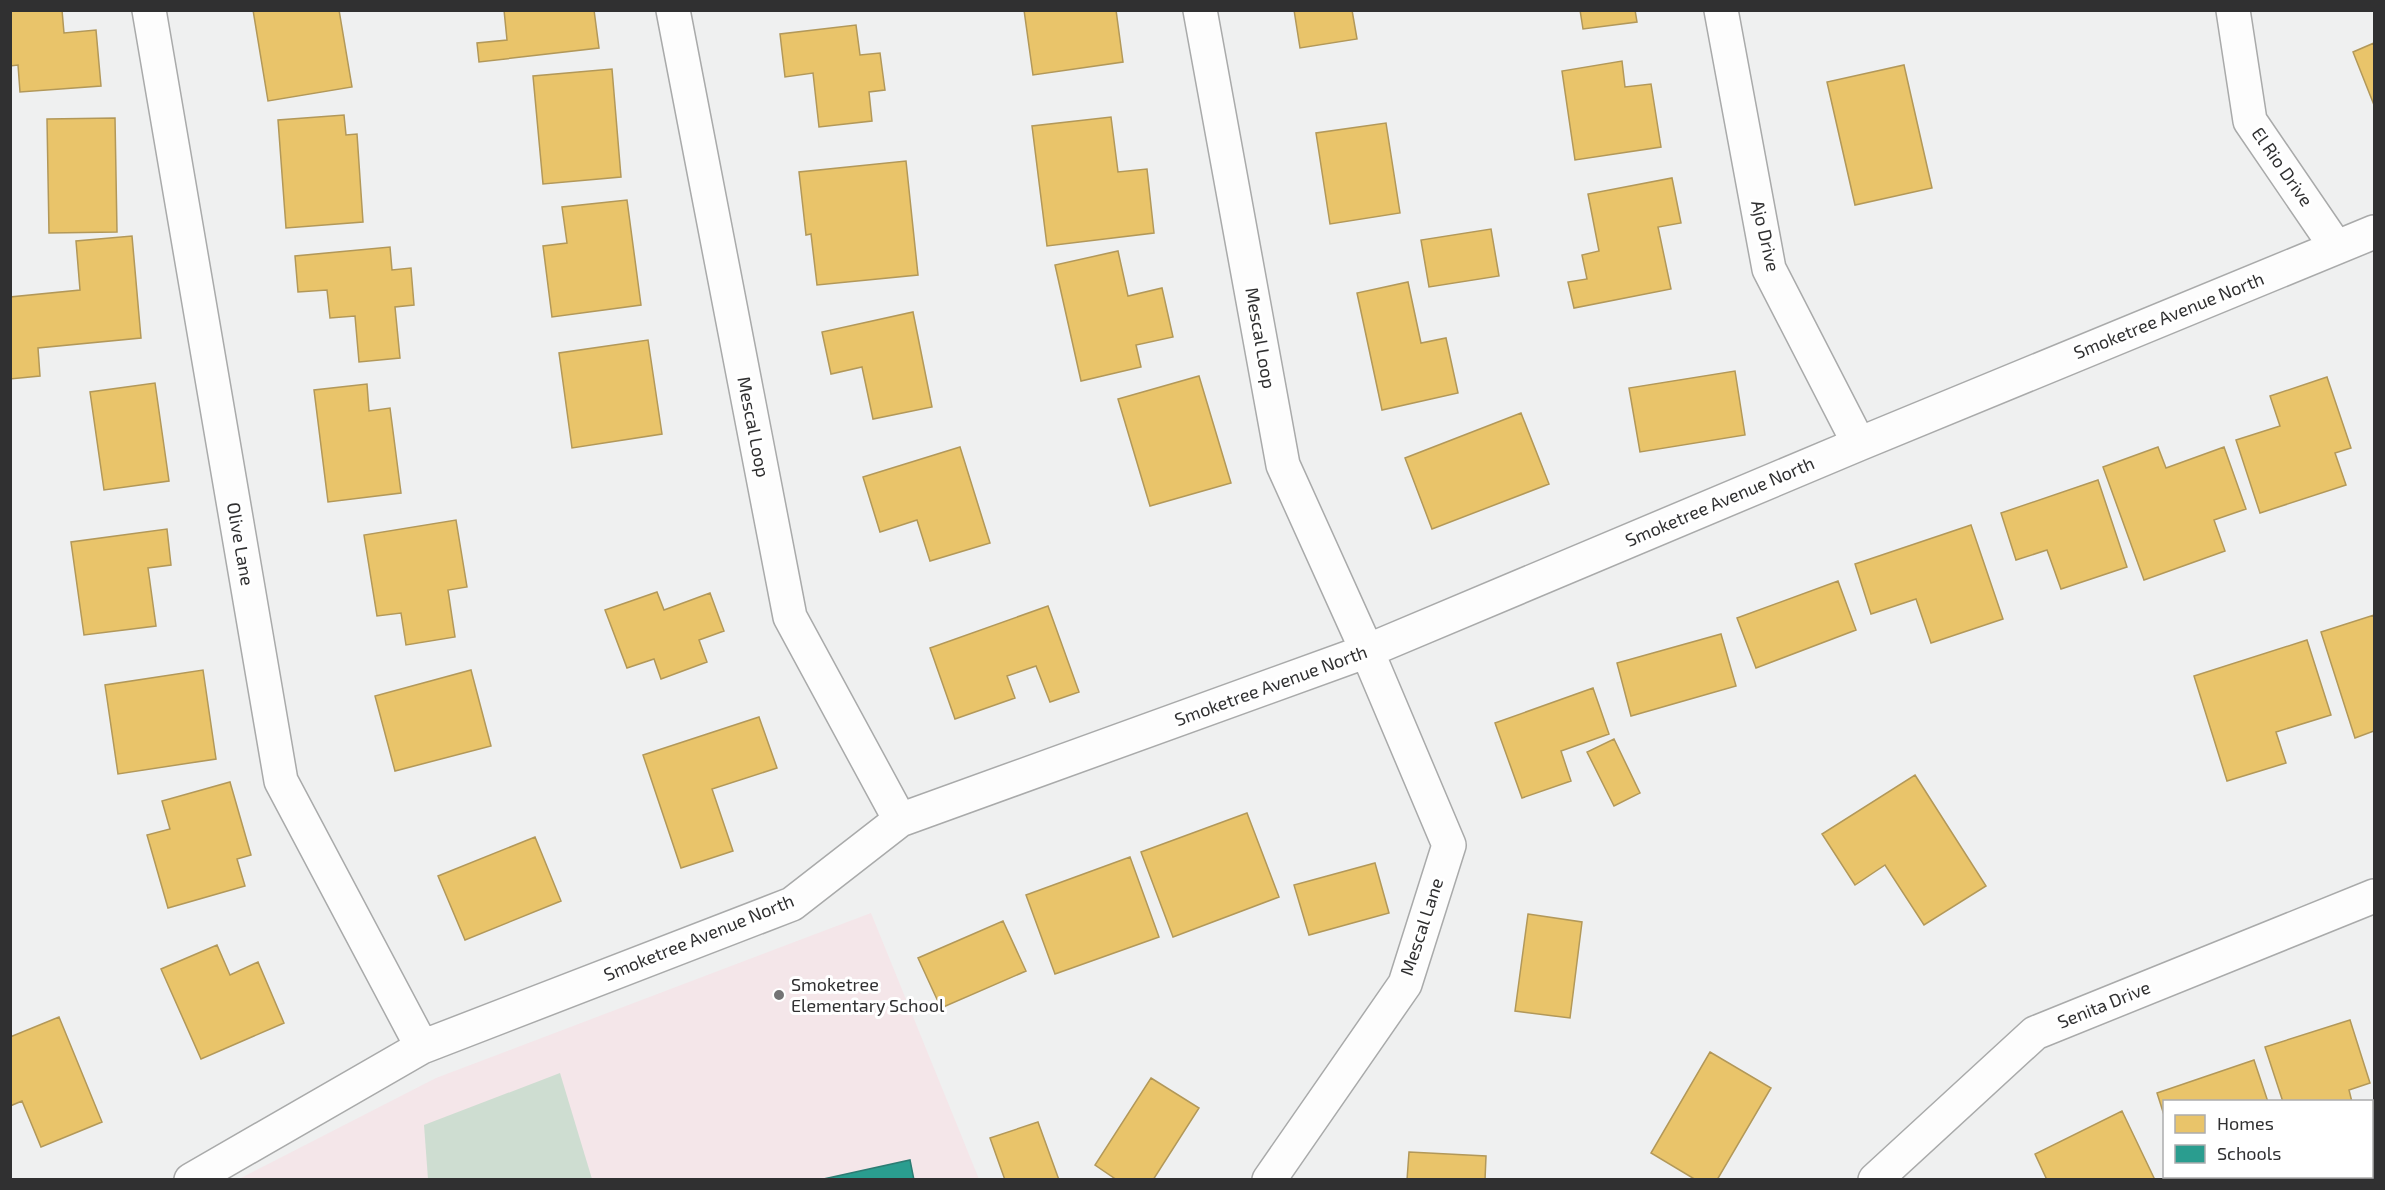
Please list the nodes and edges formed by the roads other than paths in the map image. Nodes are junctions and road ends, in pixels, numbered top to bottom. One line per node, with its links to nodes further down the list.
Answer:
1 (149, 10): 12 (street, Olive Lane)
2 (673, 10): 10 (street, Mescal Loop)
3 (1200, 10): 9 (street, Mescal Loop)
4 (1722, 10): 8 (street, Ajo Drive)
5 (2234, 10): 7 (street, El Rio Drive)
6 (2374, 232): 7 (street, Smoketree Avenue North)
7 (2336, 246): 8 (street, Smoketree Avenue North)
8 (1858, 444): 9 (street, Smoketree Avenue North)
9 (1367, 651): 10 (street, Smoketree Avenue North); 14 (street, Mescal Lane)
10 (900, 820): 12 (street, Smoketree Avenue North)
11 (2374, 896): 15 (street, Senita Drive)
12 (422, 1047): 13 (street, Smoketree Avenue North)
13 (192, 1179)
14 (1269, 1179)
15 (1875, 1179)

